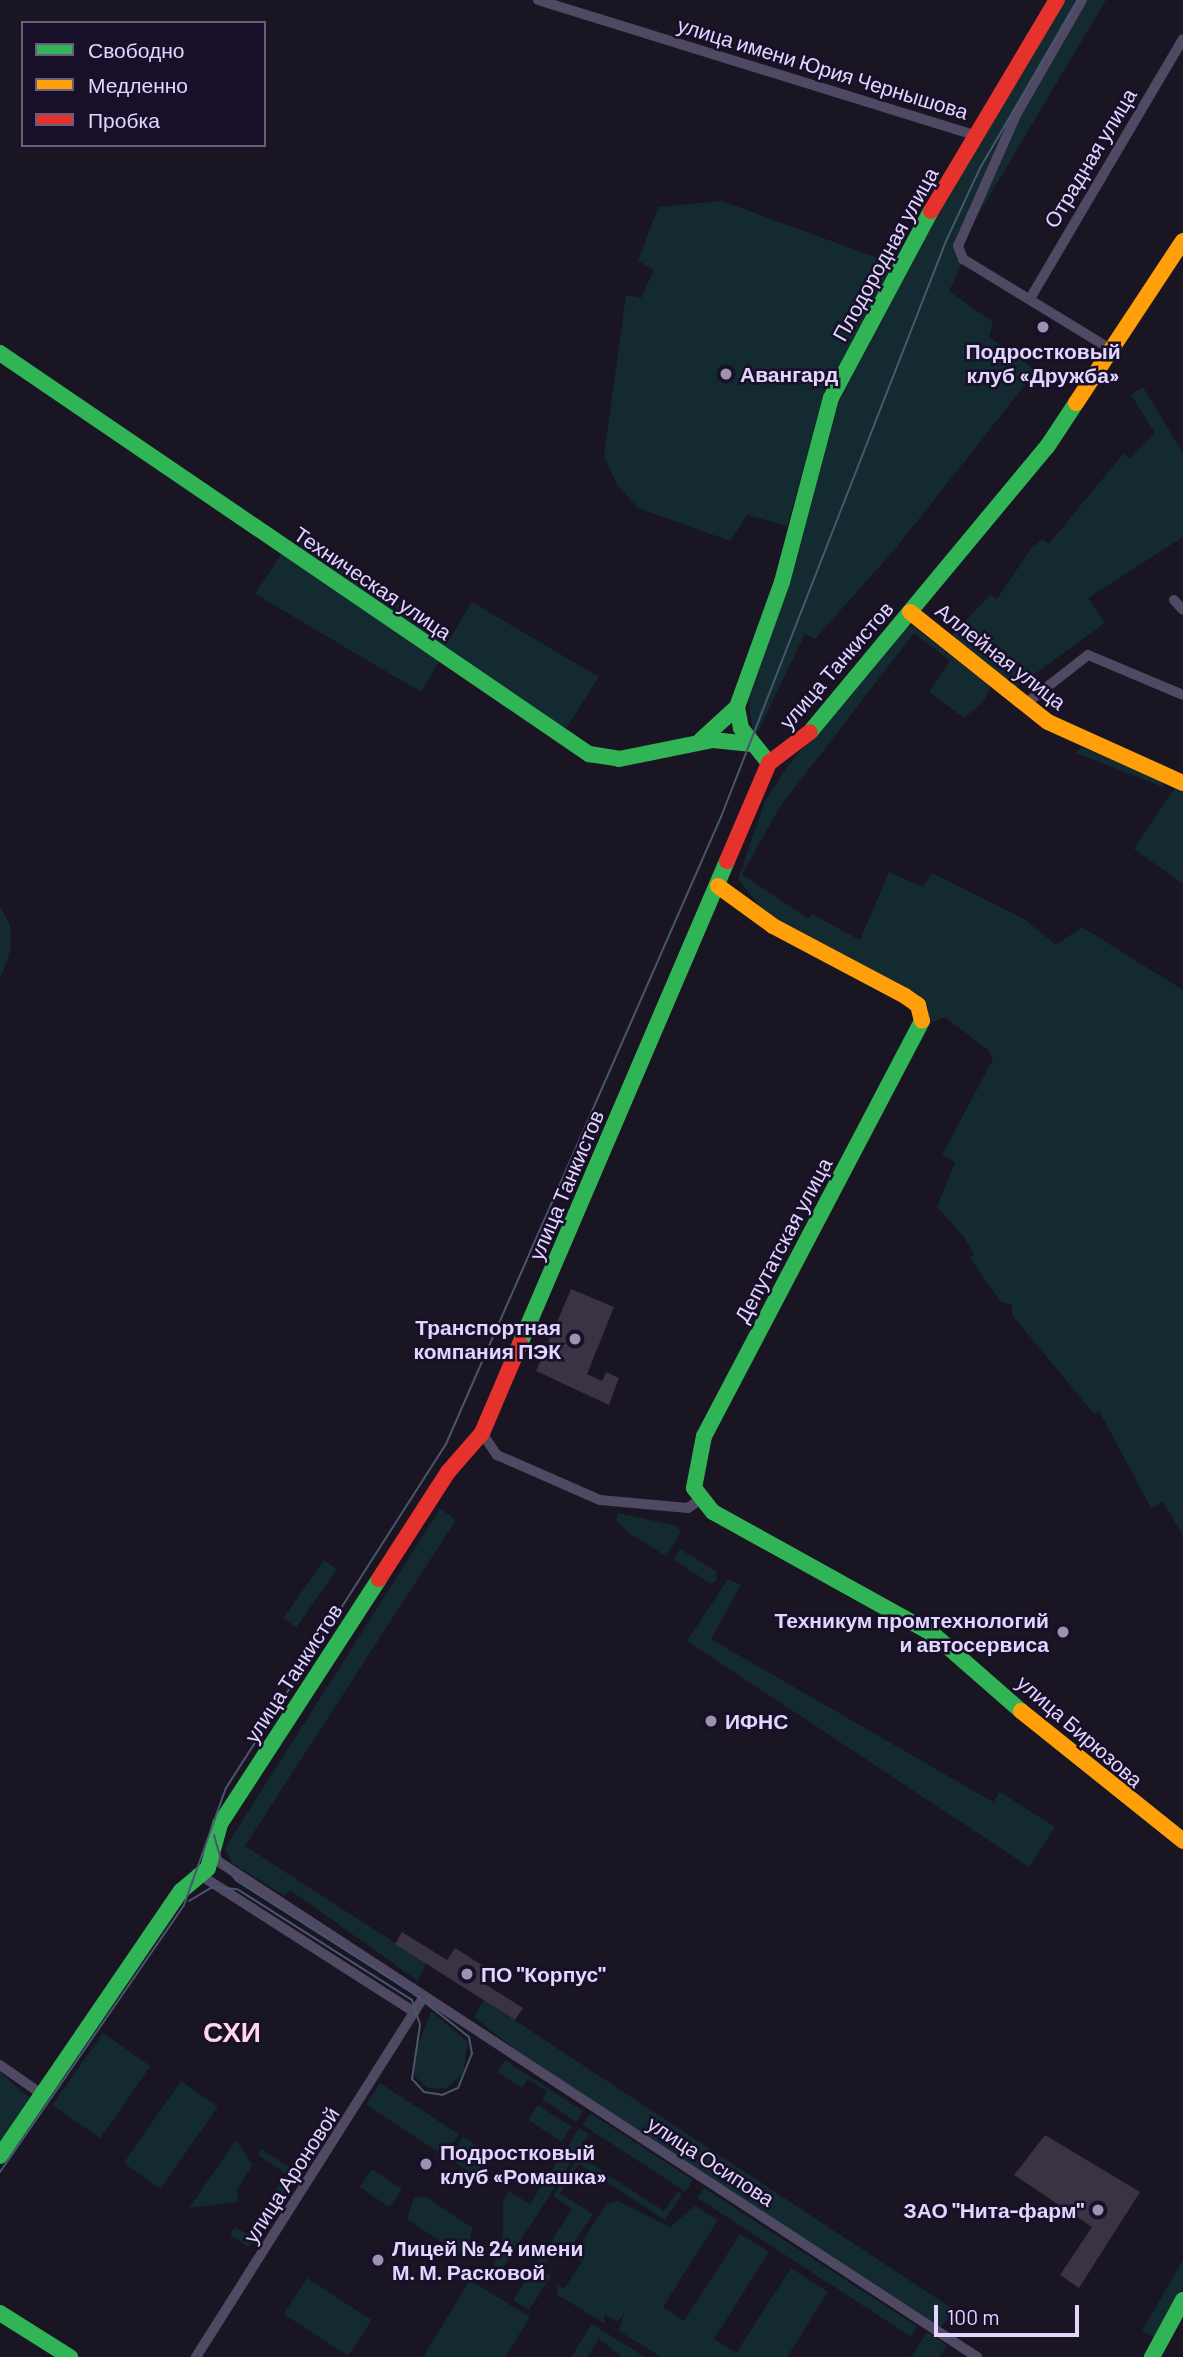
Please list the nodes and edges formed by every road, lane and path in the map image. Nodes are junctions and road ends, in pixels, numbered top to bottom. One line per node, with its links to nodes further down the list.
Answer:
1 (538, 0): 5 (street, улица имени Юрия Чернышова)
2 (1057, 0): 5 (main road, Плодородная улица)
3 (1082, 0): 7 (street)
4 (1183, 38): 7 (street, Отрадная улица)
5 (976, 136): 15 (main road, Плодородная улица)
6 (1183, 241): 8 (main road, улица Танкистов)
7 (1031, 297): 8 (street)
8 (1114, 351): 12 (main road, улица Танкистов)
9 (0, 353): 16 (main road, Техническая улица)
10 (1174, 600): 11 (street)
11 (1183, 610)
12 (910, 611): 14 (main road, Аллейная улица); 18 (main road, улица Танкистов)
13 (1183, 695): 14 (street)
14 (1024, 705): 19 (main road, Аллейная улица)
15 (737, 707): 16 (main road); 17 (main road)
16 (693, 744): 17 (main road, Техническая улица)
17 (750, 744): 18 (main road)
18 (769, 763): 20 (main road, улица Танкистов)
19 (1183, 783)
20 (718, 886): 21 (main road, улица Танкистов); 22 (main road, Депутатская улица)
21 (482, 1433): 22 (street); 24 (main road, улица Танкистов)
22 (700, 1500): 23 (main road, улица Бирюзова)
23 (1183, 1841)
24 (206, 1869): 25 (street, улица Осипова); 26 (street); 28 (main road, улица Танкистов)
25 (424, 1996): 26 (street); 34 (street, улица Осипова)
26 (414, 2012): 33 (street, улица Ароновой)
27 (0, 2065): 28 (street)
28 (43, 2095): 29 (main road, улица Танкистов)
29 (0, 2157)
30 (1183, 2300): 35 (main road)
31 (0, 2313): 32 (main road)
32 (70, 2357)
33 (196, 2357)
34 (977, 2357)
35 (1152, 2357)

